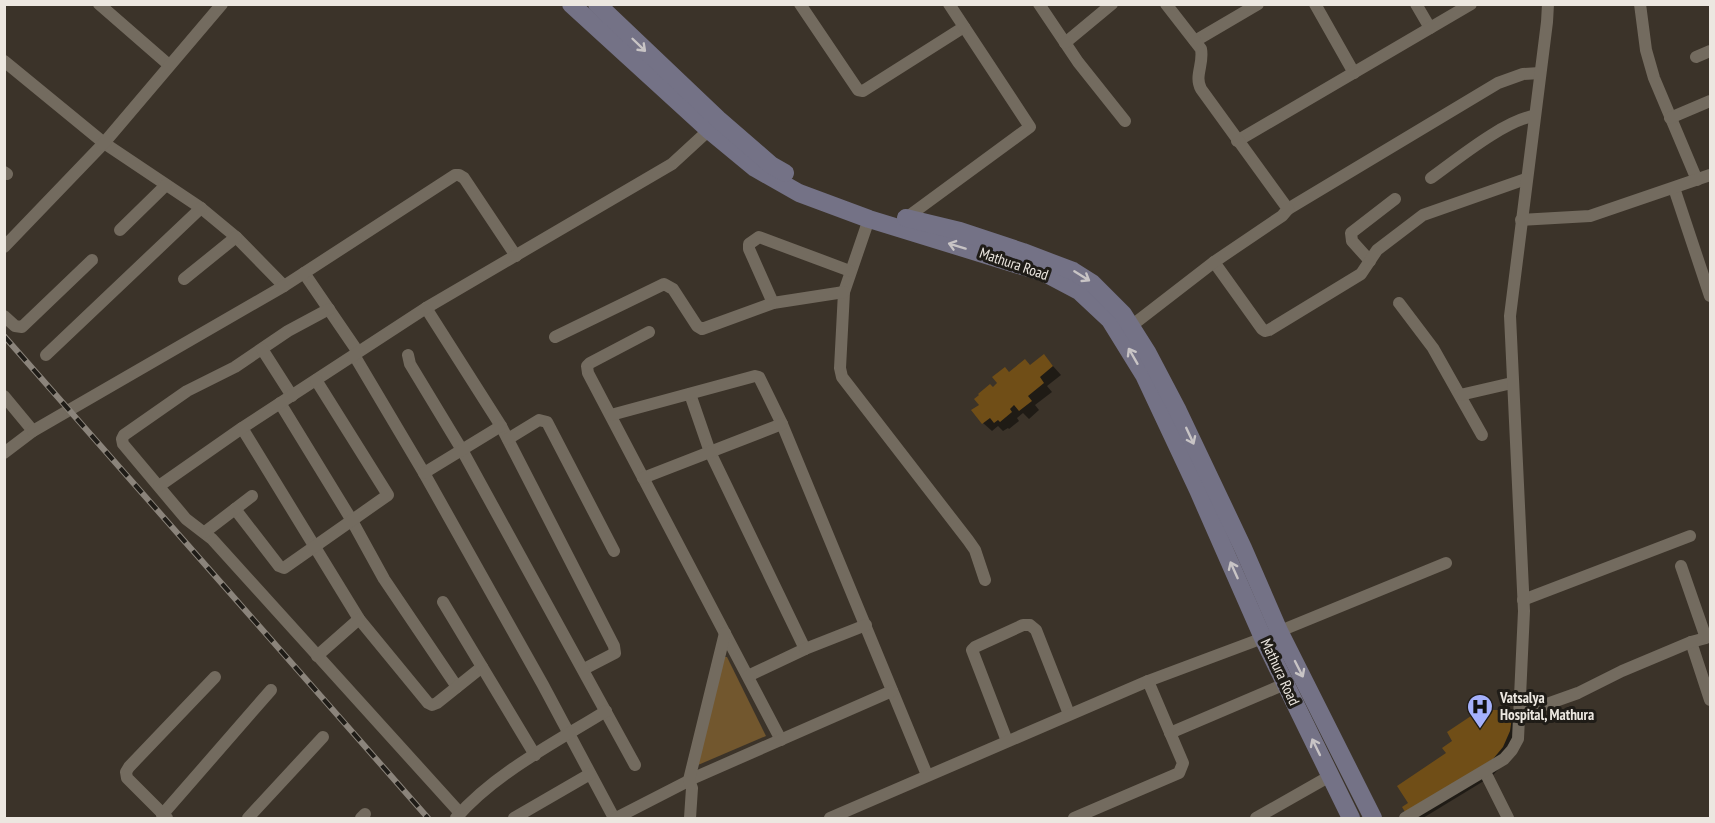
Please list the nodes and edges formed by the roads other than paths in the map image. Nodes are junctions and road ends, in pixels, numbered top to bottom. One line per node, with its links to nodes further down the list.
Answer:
1 (99, 4): 23 (street)
2 (222, 4): 23 (street)
3 (571, 4): 30 (main road, Mathura Road)
4 (597, 4): 42 (main road, Mathura Road, one-way to 42)
5 (800, 4): 16 (street)
6 (950, 4): 16 (street)
7 (1039, 4): 19 (street)
8 (1112, 4): 19 (street)
9 (1166, 4): 18 (street)
10 (1258, 4): 18 (street)
11 (1315, 4): 24 (street)
12 (1416, 4): 17 (street)
13 (1471, 4): 17 (street)
14 (1548, 4): 25 (street)
15 (1640, 4): 28 (street)
16 (964, 27): 42 (street)
17 (1430, 28): 24 (street)
18 (1195, 41): 31 (street)
19 (1065, 44): 29 (street)
20 (1710, 51): 21 (street)
21 (1696, 57)
22 (4, 61): 32 (street)
23 (169, 65): 32 (street)
24 (1354, 73): 31 (street)
25 (1540, 73): 27 (street); 41 (street)
26 (1710, 101): 28 (street)
27 (1534, 116): 34 (street); 35 (street)
28 (1670, 118): 36 (street)
29 (1125, 121)
30 (710, 130): 43 (main road, Mathura Road); 48 (street)
31 (1237, 141): 41 (street)
32 (104, 143): 37 (street); 47 (street)
33 (1710, 175): 36 (street)
34 (1431, 178)
35 (1526, 179): 44 (street); 50 (street)
36 (1697, 180): 38 (street)
37 (166, 185): 40 (street); 45 (street)
38 (1674, 188): 44 (street); 57 (street)
39 (1395, 199): 50 (street)
40 (201, 208): 46 (street); 68 (street)
41 (1288, 209): 51 (street)
42 (906, 218): 63 (main road, Mathura Road, one-way to 63)
43 (869, 219): 52 (street); 63 (main road, Mathura Road, one-way to 43)
44 (1521, 219): 71 (street)
45 (120, 230)
46 (236, 237): 54 (street); 55 (street)
47 (4, 247)
48 (516, 255): 53 (street); 60 (street)
49 (92, 260): 62 (street)
50 (1370, 261): 51 (street)
51 (1215, 262): 63 (street)
52 (850, 271): 56 (street); 58 (street)
53 (304, 273): 55 (street); 61 (street)
54 (184, 279)
55 (284, 286): 81 (street)
56 (844, 292): 58 (street); 99 (street)
57 (1710, 296)
58 (773, 303): 65 (street)
59 (1399, 303): 73 (street)
60 (426, 308): 67 (street); 79 (street)
61 (329, 309): 66 (street); 67 (street)
62 (4, 316)
63 (1126, 330): 105 (main road, Mathura Road)
64 (649, 332): 77 (street)
65 (555, 337)
66 (262, 349): 75 (street); 89 (street)
67 (356, 354): 70 (street); 87 (street)
68 (46, 355)
69 (408, 356): 84 (street)
70 (316, 380): 75 (street); 92 (street)
71 (1512, 383): 73 (street); 100 (street)
72 (690, 394): 77 (street); 78 (street); 85 (street)
73 (1460, 395): 82 (street)
74 (4, 396): 81 (street)
75 (292, 396): 76 (street)
76 (280, 403): 80 (street); 92 (street)
77 (611, 415): 88 (street)
78 (782, 424): 85 (street); 103 (street)
79 (501, 426): 83 (street); 84 (street)
80 (242, 428): 89 (street); 95 (street)
81 (33, 431): 86 (street)
82 (1482, 435)
83 (508, 439): 96 (street); 111 (street)
84 (462, 450): 87 (street); 111 (street)
85 (710, 452): 88 (street); 108 (street)
86 (4, 453)
87 (424, 473): 124 (street)
88 (643, 478): 104 (street)
89 (159, 486): 93 (street)
90 (252, 496): 91 (street)
91 (234, 509): 93 (street); 95 (street)
92 (351, 519): 95 (street); 116 (street)
93 (205, 532): 109 (street)
94 (1690, 536): 100 (street)
95 (314, 545): 102 (street)
96 (614, 551)
97 (1446, 562): 105 (street)
98 (1681, 566): 106 (street)
99 (985, 580)
100 (1523, 600): 122 (street)
101 (443, 602): 110 (street)
102 (359, 619): 109 (street); 116 (street)
103 (866, 625): 108 (street); 118 (street)
104 (725, 633): 112 (street); 134 (street)
105 (1271, 635): 114 (street); 115 (main road, Mathura Road); 147 (main road, Mathura Road, one-way to 147)
106 (1708, 637): 107 (street)
107 (1691, 642): 119 (street); 122 (street)
108 (805, 649): 112 (street)
109 (316, 656): 137 (street)
110 (482, 667): 116 (street); 128 (street)
111 (584, 669): 120 (street)
112 (748, 676): 126 (street)
113 (215, 677): 138 (street)
114 (1148, 681): 121 (street); 123 (street)
115 (1285, 684): 123 (street); 133 (main road, Mathura Road, one-way to 115)
116 (457, 687)
117 (271, 690): 138 (street)
118 (892, 691): 126 (street); 132 (street)
119 (1710, 700)
120 (606, 711): 124 (street); 129 (street)
121 (1068, 714): 127 (street); 127 (street)
122 (1519, 714): 130 (street)
123 (1170, 733): 144 (street)
124 (568, 734): 128 (street); 131 (street)
125 (323, 737): 139 (street)
126 (781, 740): 134 (street)
127 (1007, 741): 132 (street)
128 (534, 755): 137 (street)
129 (635, 765)
130 (1485, 772): 148 (street); 149 (street)
131 (590, 774): 135 (street); 141 (street)
132 (927, 775): 136 (street)
133 (1330, 776): 145 (street); 146 (main road, Mathura Road)
134 (689, 780): 141 (street); 142 (street)
135 (533, 814): 140 (street)
136 (850, 814): 143 (street)
137 (458, 816)
138 (165, 817)
139 (248, 819)
140 (514, 819)
141 (615, 819)
142 (690, 819)
143 (830, 819)
144 (1074, 819)
145 (1256, 819)
146 (1351, 819)
147 (1372, 819)
148 (1405, 819)
149 (1508, 819)

